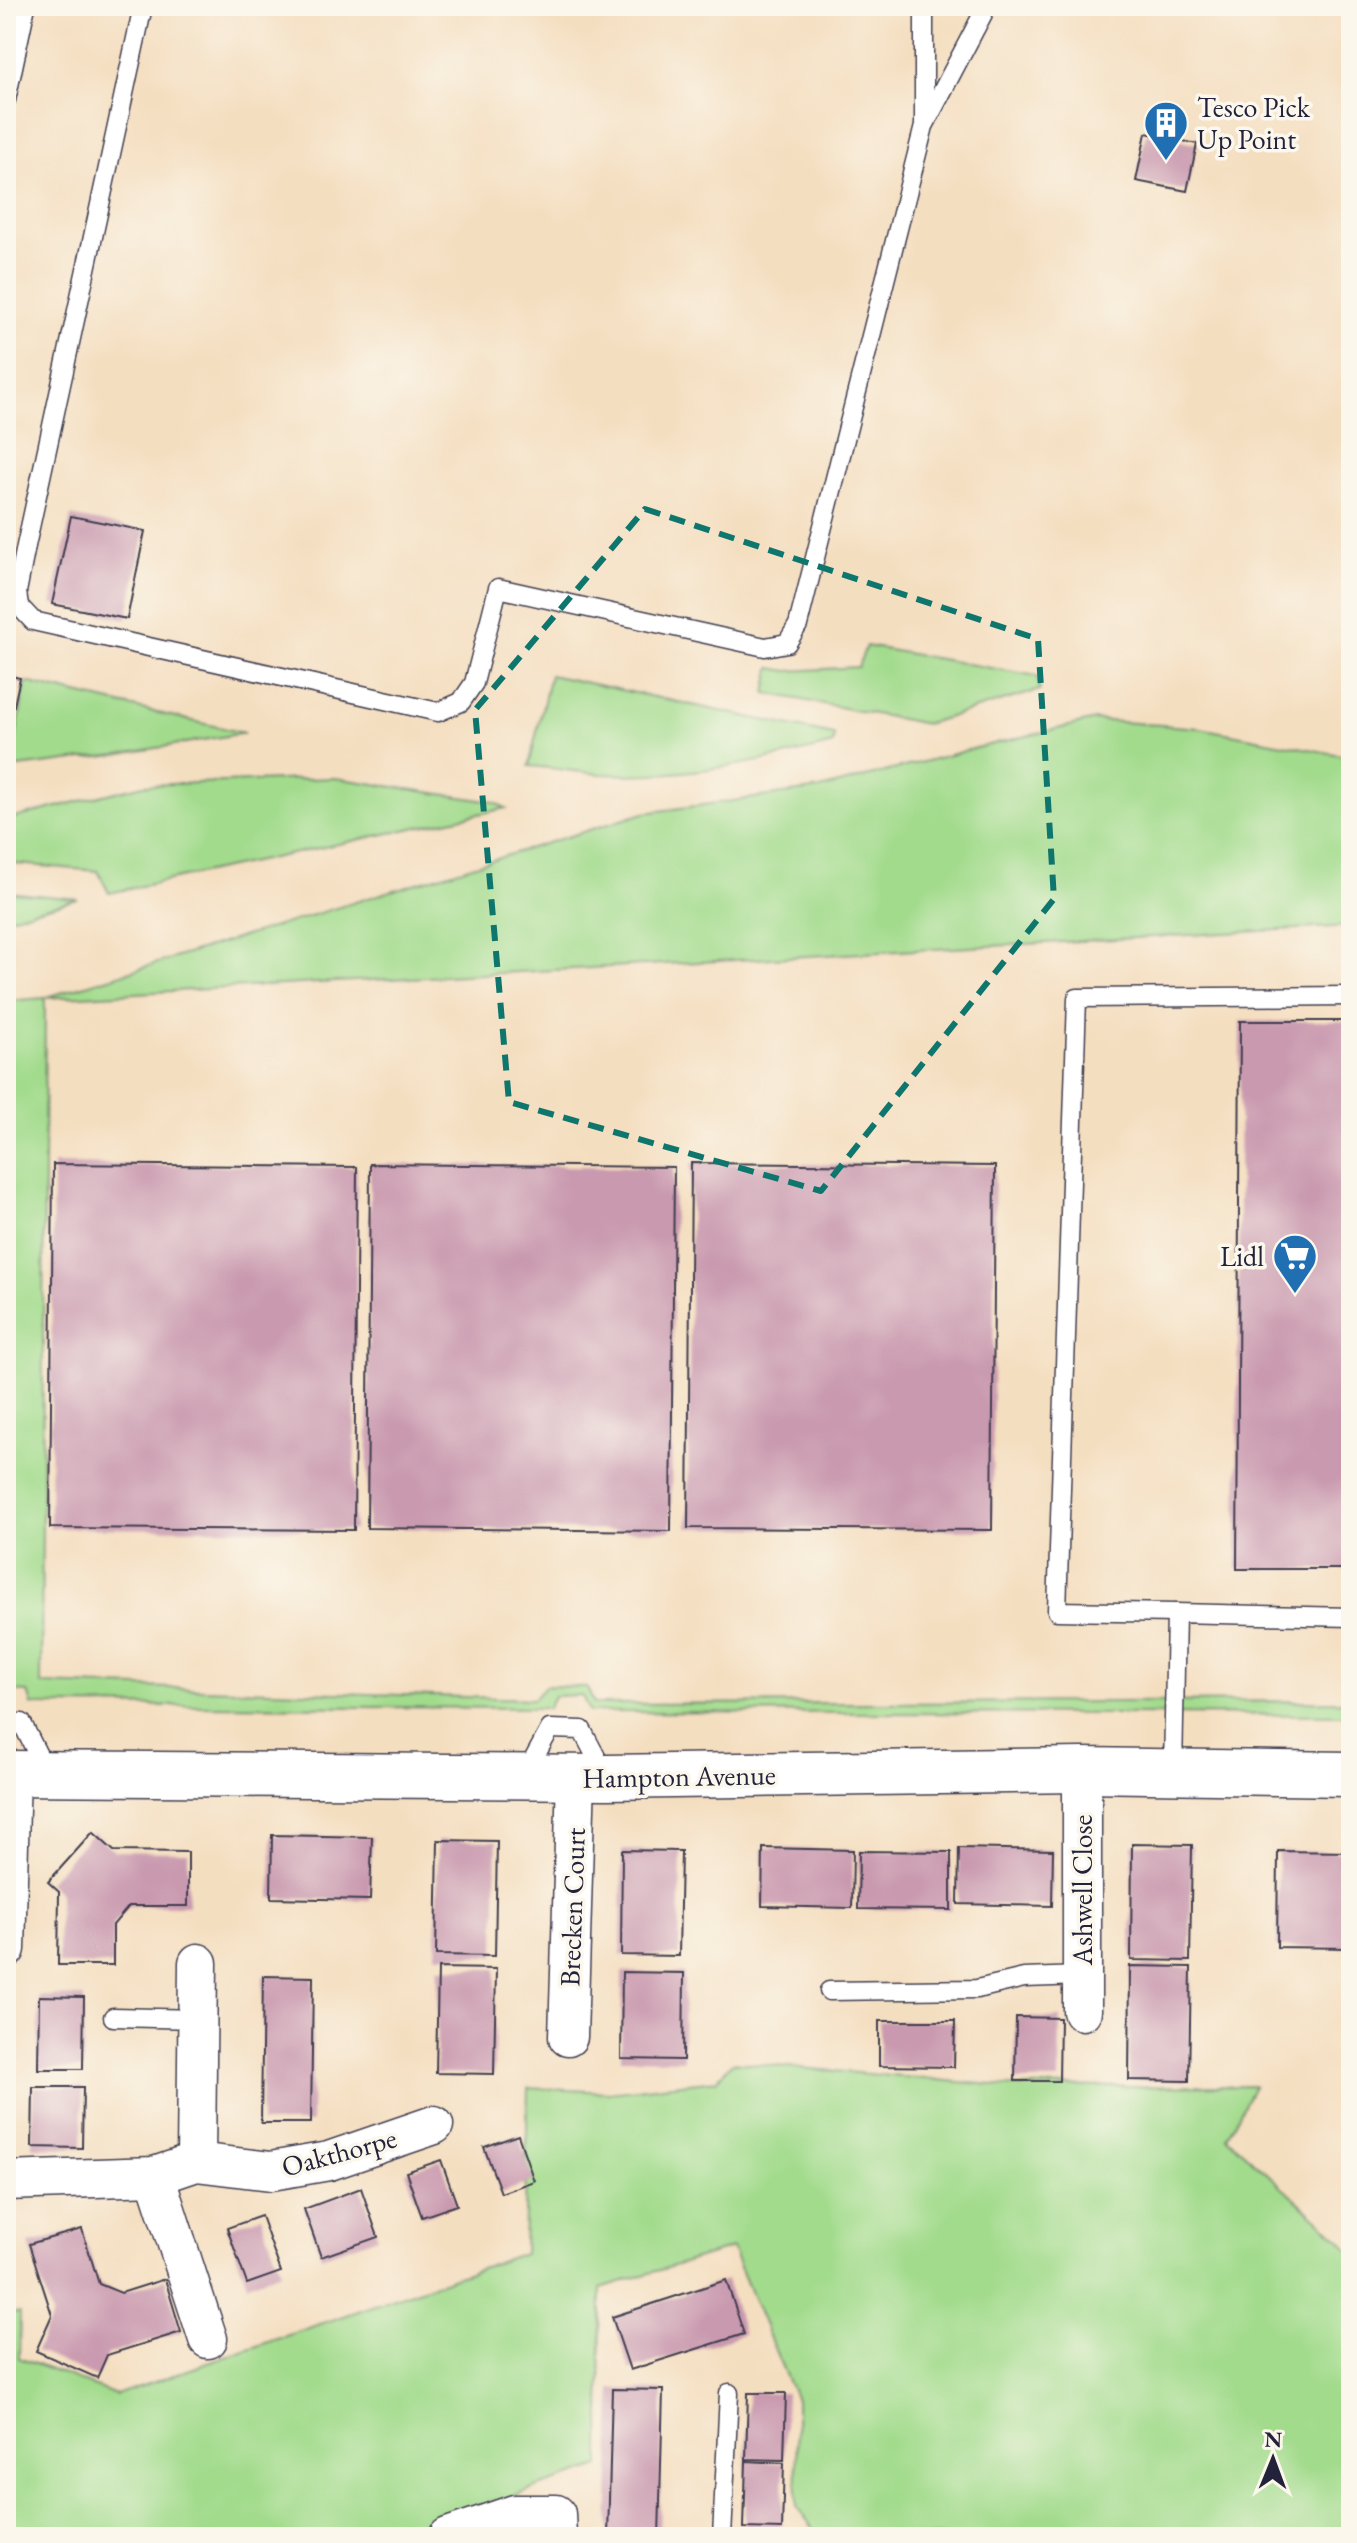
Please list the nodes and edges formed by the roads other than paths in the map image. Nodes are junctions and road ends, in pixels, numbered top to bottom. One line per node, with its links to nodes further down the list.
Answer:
1 (26, 6): 5 (lane)
2 (143, 6): 6 (lane)
3 (924, 6): 6 (lane)
4 (987, 6): 6 (lane)
5 (6, 100)
6 (924, 126)
7 (1351, 996): 8 (lane)
8 (1176, 1613): 9 (lane); 12 (lane)
9 (1351, 1617)
10 (6, 1723): 13 (lane)
11 (1082, 1770): 12 (street, Hampton Avenue); 15 (street, Hampton Avenue); 21 (street, Ashwell Close)
12 (1173, 1771): 14 (street, Hampton Avenue)
13 (21, 1773): 15 (street, Hampton Avenue); 16 (street)
14 (1351, 1774)
15 (591, 1777): 24 (street, Brecken Court)
16 (7, 1850): 17 (street)
17 (7, 1904): 18 (street)
18 (6, 1949)
19 (198, 1963): 23 (street)
20 (829, 1991): 21 (lane)
21 (1082, 1993)
22 (113, 2017): 23 (lane)
23 (198, 2019): 26 (street)
24 (568, 2037)
25 (434, 2125): 26 (street, Oakthorpe)
26 (196, 2162): 27 (street, Oakthorpe)
27 (155, 2176): 28 (street, Oakthorpe); 29 (street)
28 (6, 2181)
29 (208, 2339)
30 (729, 2393): 33 (lane)
31 (556, 2526): 32 (street)
32 (448, 2537)
33 (722, 2537)

